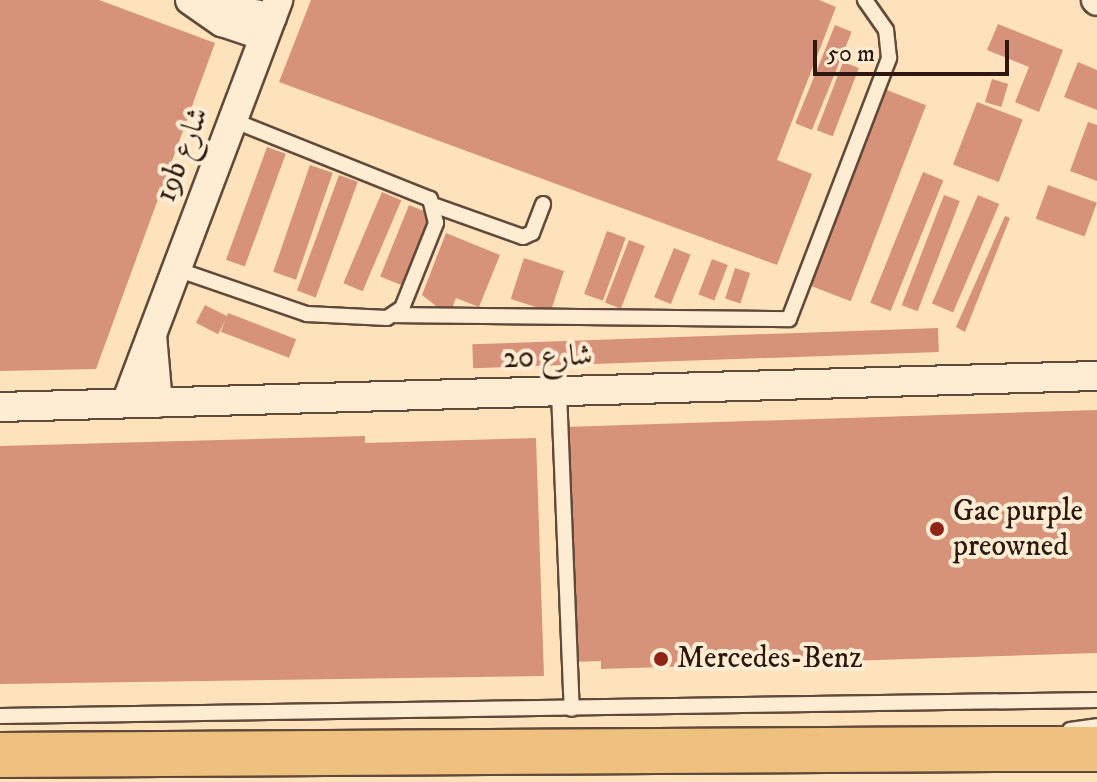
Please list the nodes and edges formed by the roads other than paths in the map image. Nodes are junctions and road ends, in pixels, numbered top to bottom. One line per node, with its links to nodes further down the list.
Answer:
1 (196, 2): 3 (street)
2 (870, 2): 8 (lane)
3 (271, 18): 4 (street, 19b شارع)
4 (232, 120): 6 (lane); 7 (street, 19b شارع)
5 (543, 204): 6 (lane)
6 (436, 206): 8 (lane)
7 (176, 269): 8 (lane); 9 (street, 19b شارع)
8 (395, 315)
9 (152, 335): 12 (street, 19b شارع); 13 (street, 19b شارع)
10 (1097, 376): 11 (street, شارع 20)
11 (559, 392): 13 (street, شارع 20); 16 (lane)
12 (126, 403): 13 (street, شارع 20); 14 (street, شارع 20)
13 (158, 403)
14 (0, 407)
15 (1097, 700): 16 (lane)
16 (572, 709): 17 (lane)
17 (0, 716)
18 (1097, 726): 19 (lane)
19 (995, 749): 20 (main road); 21 (main road)
20 (1097, 749)
21 (0, 755)

